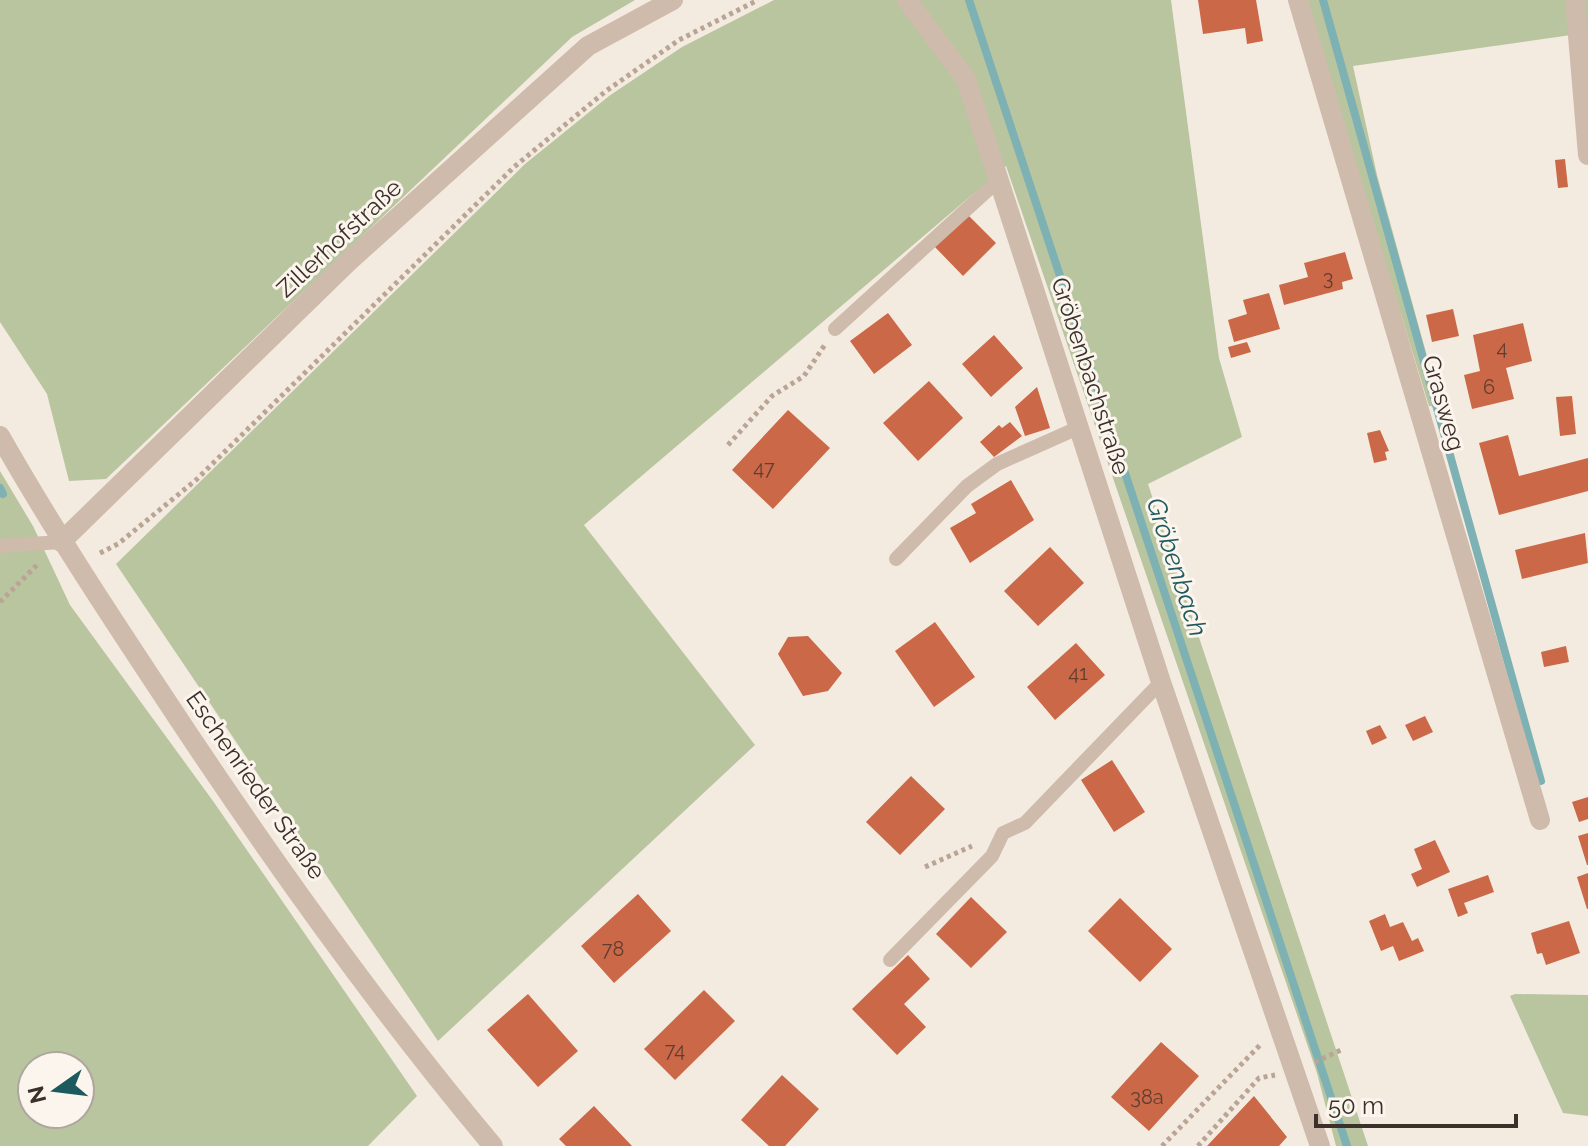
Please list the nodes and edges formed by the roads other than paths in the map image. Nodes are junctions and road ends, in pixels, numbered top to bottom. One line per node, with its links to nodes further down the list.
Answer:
1 (673, 0): 10 (street, Zillerhofstraße)
2 (907, 0): 6 (street, Gröbenbachstraße)
3 (1298, 0): 14 (street, Grasweg)
4 (1575, 0): 5 (street)
5 (1588, 155)
6 (1001, 178): 7 (lane); 8 (street, Gröbenbachstraße)
7 (835, 329)
8 (1080, 427): 12 (lane); 13 (street, Gröbenbachstraße)
9 (0, 436): 10 (street, Eschenrieder Straße)
10 (61, 542): 11 (lane); 16 (street, Eschenrieder Straße)
11 (0, 546)
12 (896, 559)
13 (1161, 682): 15 (lane); 17 (street, Gröbenbachstraße)
14 (1540, 820)
15 (890, 960)
16 (493, 1146)
17 (1320, 1146)

